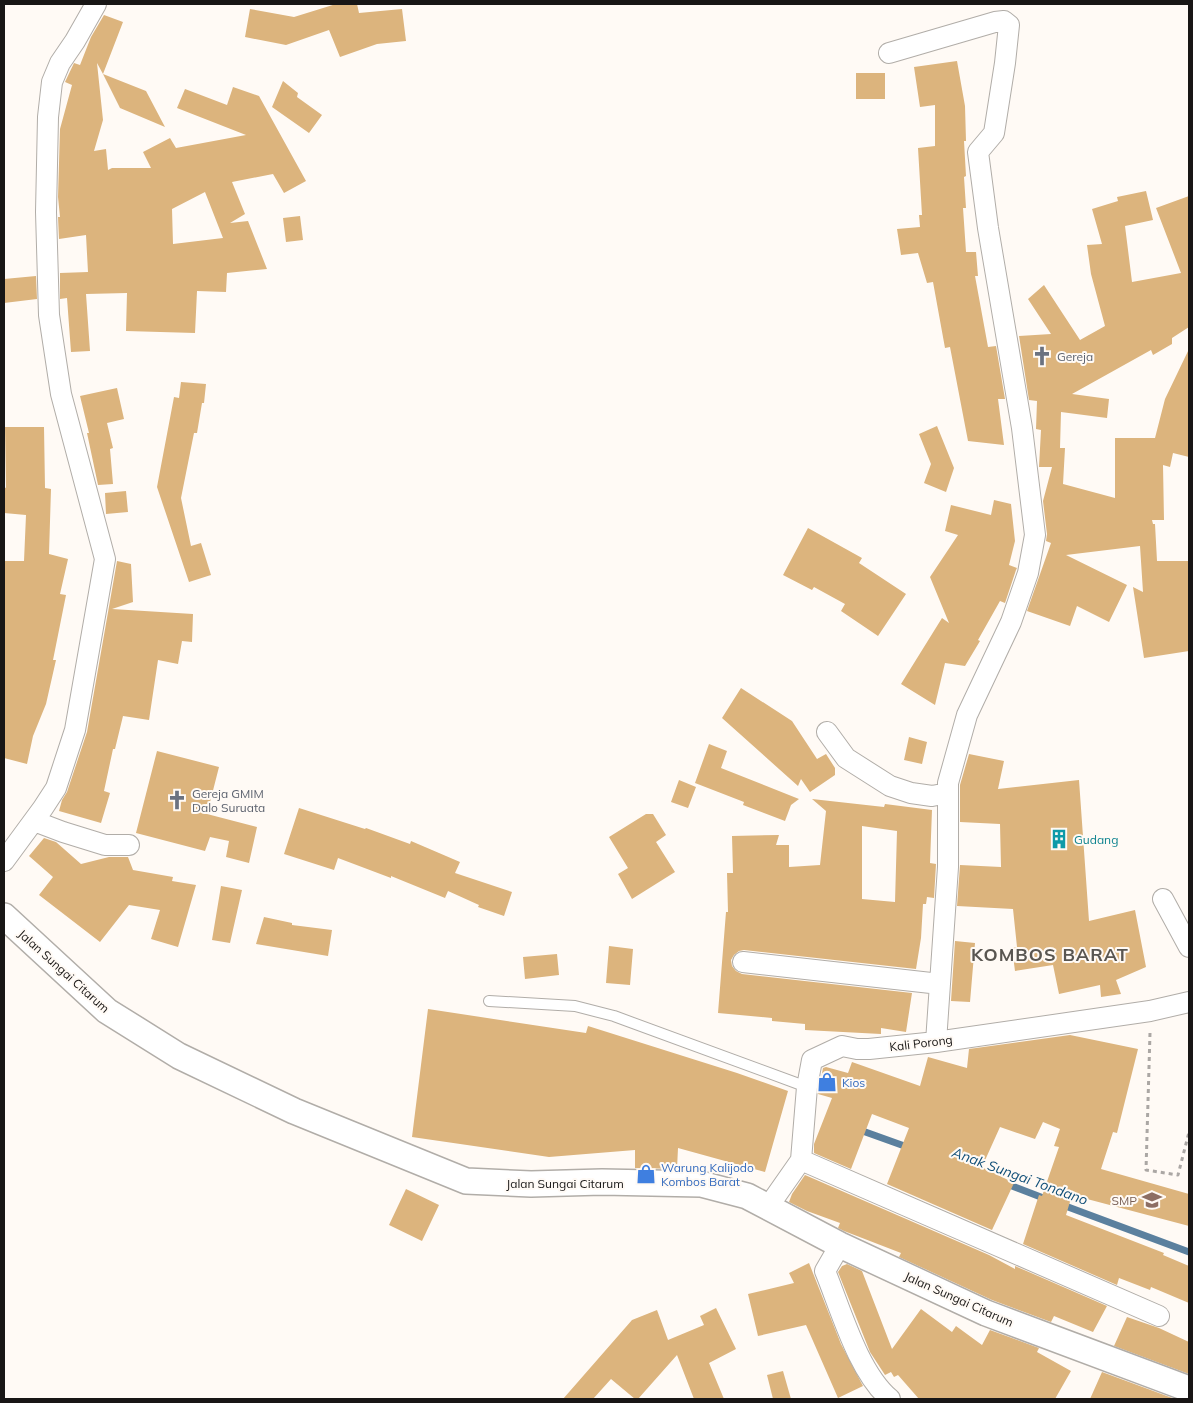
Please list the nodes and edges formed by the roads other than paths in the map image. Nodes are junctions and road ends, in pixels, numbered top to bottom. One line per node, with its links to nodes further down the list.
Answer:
1 (96, 4): 5 (street)
2 (890, 53): 4 (street)
3 (827, 732): 4 (street)
4 (948, 794): 12 (street)
5 (34, 821): 6 (street); 7 (street)
6 (129, 845)
7 (4, 861)
8 (1163, 899): 10 (street)
9 (4, 916): 18 (street, Jalan Sungai Citarum)
10 (1189, 947)
11 (743, 962): 12 (street)
12 (940, 984): 15 (street)
13 (489, 1000): 16 (lane)
14 (1189, 1002): 15 (street, Kali Porong)
15 (936, 1042): 16 (street, Kali Porong)
16 (807, 1087): 17 (street, Kali Porong)
17 (801, 1160): 18 (street); 20 (street)
18 (768, 1207): 19 (street, Jalan Sungai Citarum)
19 (840, 1245): 21 (street, Jalan Sungai Citarum); 22 (street)
20 (1159, 1316)
21 (1189, 1389)
22 (890, 1399)

